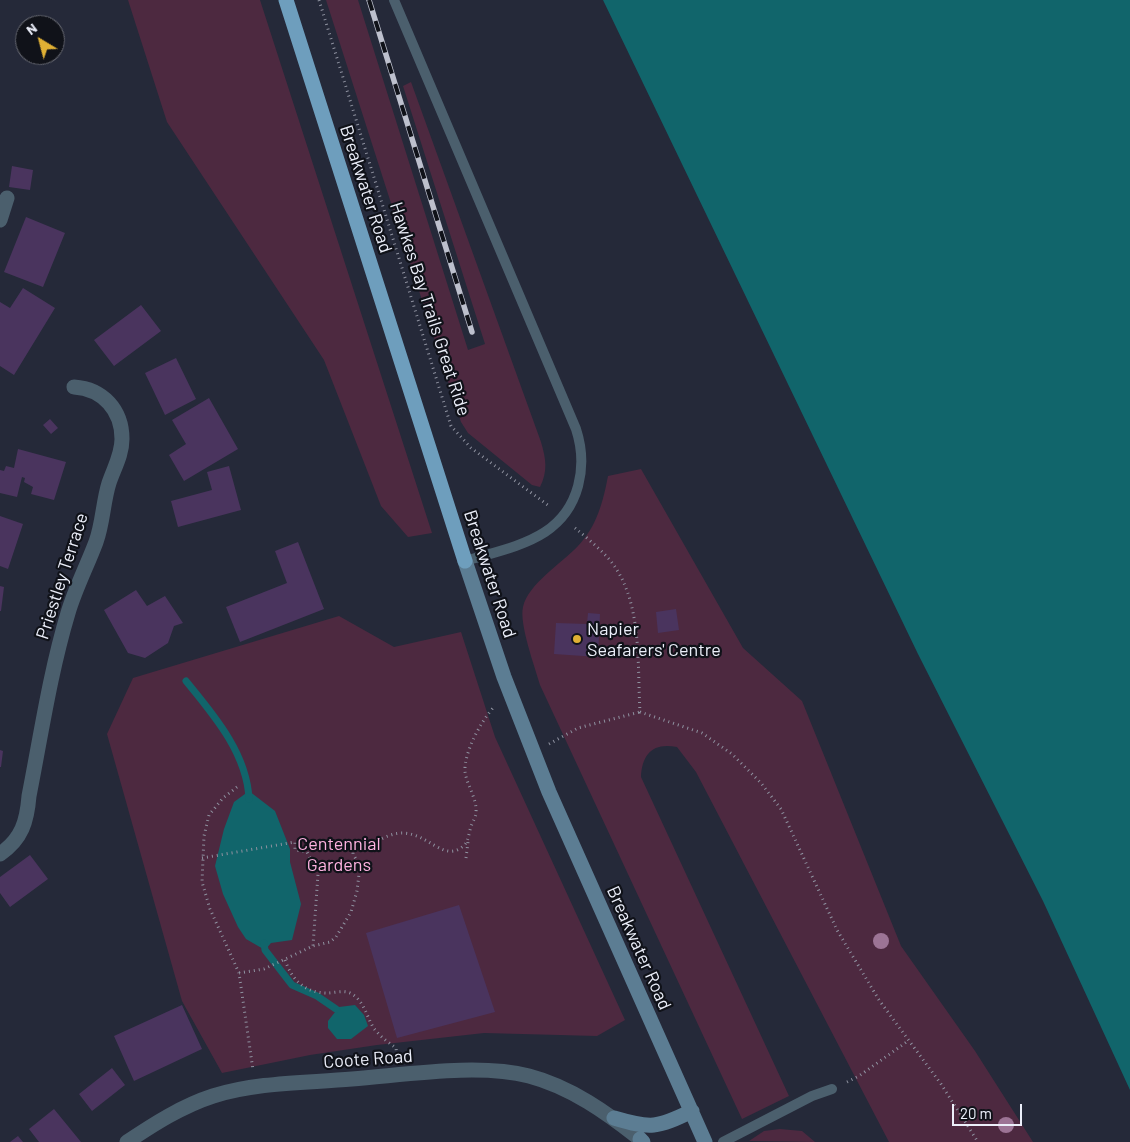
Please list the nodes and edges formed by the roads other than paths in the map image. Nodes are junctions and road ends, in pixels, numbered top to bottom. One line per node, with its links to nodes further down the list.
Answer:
1 (286, 0): 6 (highway, Breakwater Road)
2 (394, 0): 6 (lane)
3 (7, 198): 4 (street)
4 (0, 220)
5 (74, 387): 7 (street, Priestley Terrace)
6 (466, 561): 9 (main road, Breakwater Road)
7 (0, 854)
8 (832, 1089): 14 (lane)
9 (692, 1112): 10 (main road, Coote Road); 13 (main road, Breakwater Road)
10 (614, 1118): 11 (street, Coote Road); 12 (street, Coote Road)
11 (642, 1140)
12 (127, 1142)
13 (705, 1142)
14 (723, 1142)

